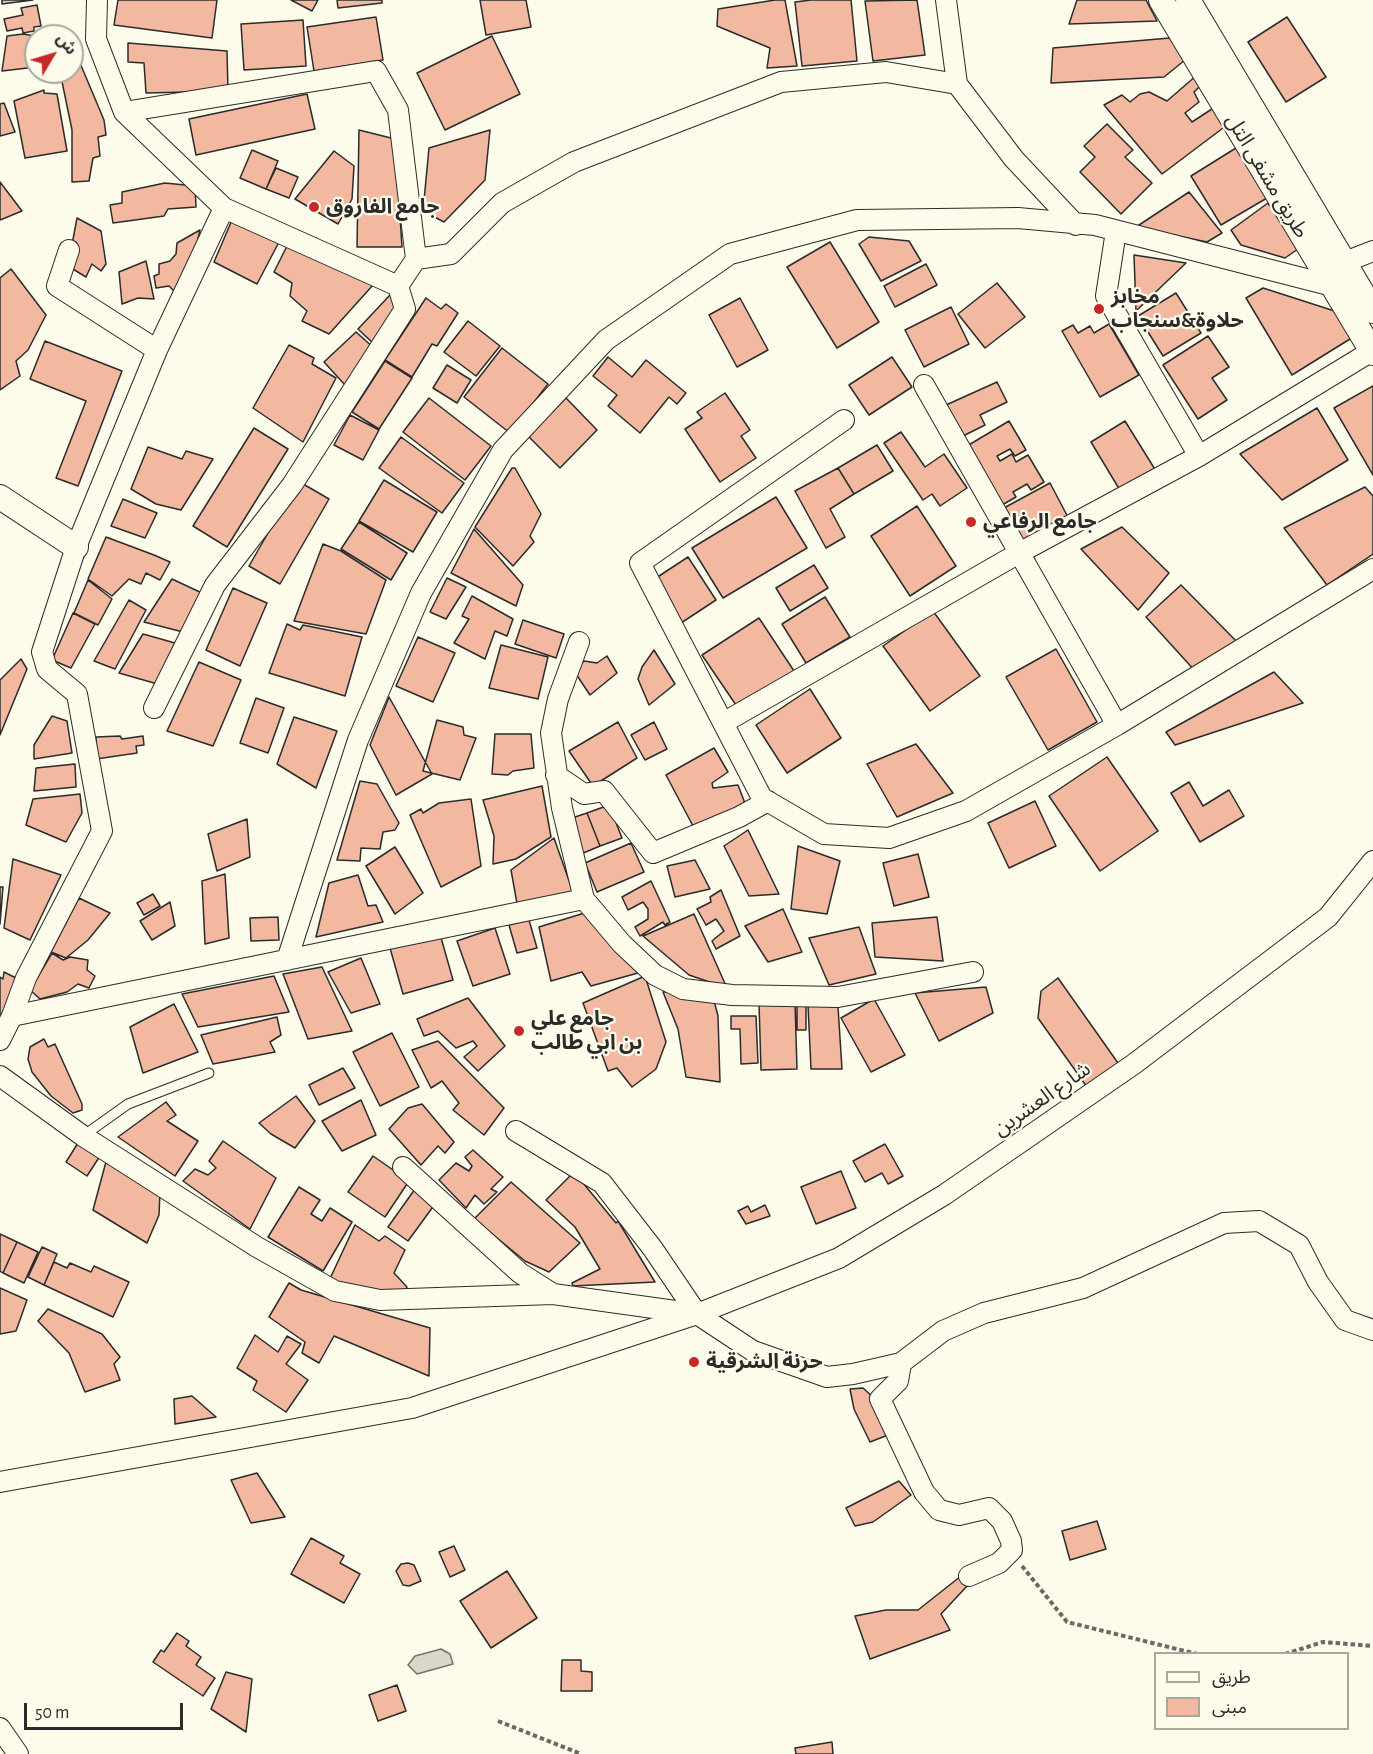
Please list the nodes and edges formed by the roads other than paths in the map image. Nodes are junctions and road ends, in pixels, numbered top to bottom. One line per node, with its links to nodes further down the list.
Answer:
1 (97, 0): 6 (street)
2 (946, 0): 5 (street)
3 (1161, 0): 15 (street, طريق مشفى التل)
4 (1188, 0): 13 (street, طريق مشفى التل)
5 (957, 84): 8 (street); 12 (street)
6 (124, 112): 7 (street); 12 (street)
7 (224, 208): 14 (street); 17 (street)
8 (1076, 225): 9 (street); 34 (street)
9 (1116, 231): 15 (street); 21 (street)
10 (69, 250): 17 (street)
11 (1373, 251): 13 (street)
12 (416, 259): 14 (street)
13 (1345, 262): 16 (street, طريق مشفى التل)
14 (398, 286): 27 (street)
15 (1333, 286): 18 (street, طريق مشفى التل)
16 (1373, 311)
17 (158, 350): 23 (street)
18 (1372, 352): 21 (street)
19 (924, 385): 24 (street)
20 (844, 420): 28 (street)
21 (1199, 456): 24 (street)
22 (0, 497): 23 (street)
23 (76, 547): 36 (street)
24 (1019, 553): 28 (street); 29 (street)
25 (1373, 569): 29 (street)
26 (579, 642): 30 (street)
27 (154, 708)
28 (723, 723): 31 (street)
29 (1117, 725): 31 (street)
30 (556, 775): 31 (street); 33 (street)
31 (768, 801)
32 (1373, 861): 44 (street, شارع العشرين)
33 (584, 899): 34 (street); 35 (street)
34 (287, 960): 36 (street)
35 (973, 972)
36 (12, 1016): 37 (street)
37 (0, 1040)
38 (209, 1072): 41 (lane)
39 (0, 1076): 41 (street)
40 (516, 1131): 44 (street)
41 (83, 1136): 43 (street)
42 (403, 1167): 43 (street)
43 (553, 1294): 44 (street)
44 (697, 1314): 46 (street); 47 (street, شارع العشرين)
45 (1373, 1330): 46 (street)
46 (901, 1363): 48 (street)
47 (0, 1482)
48 (969, 1576)
49 (0, 1728): 50 (street)
50 (18, 1754)

